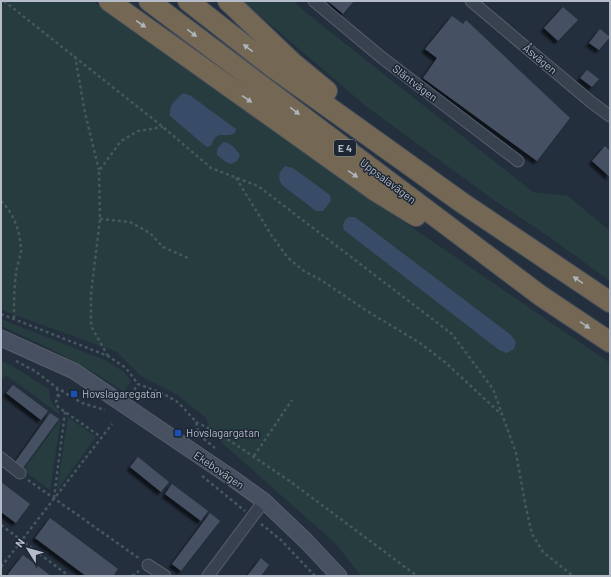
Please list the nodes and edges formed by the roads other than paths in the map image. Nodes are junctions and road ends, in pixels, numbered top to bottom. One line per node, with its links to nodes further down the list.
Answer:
1 (109, 1): 10 (highway, one-way to 10)
2 (149, 1): 10 (highway, Uppsalavägen / E 4, one-way to 10)
3 (188, 1): 9 (highway, E 4, one-way to 3)
4 (228, 1): 9 (highway)
5 (314, 1): 8 (street, Släntvägen)
6 (471, 1): 7 (street, Åsvägen)
7 (610, 116)
8 (518, 161)
9 (461, 202): 11 (highway, E 4, one-way to 9)
10 (541, 296): 13 (highway, Uppsalavägen / E 4, one-way to 13)
11 (610, 302)
12 (1, 338): 16 (street, Ekebovägen)
13 (610, 342)
14 (1, 458): 15 (street)
15 (20, 473)
16 (264, 501): 19 (street); 20 (street, Ekebovägen)
17 (148, 565): 18 (street)
18 (165, 576)
19 (208, 576)
20 (339, 576)

